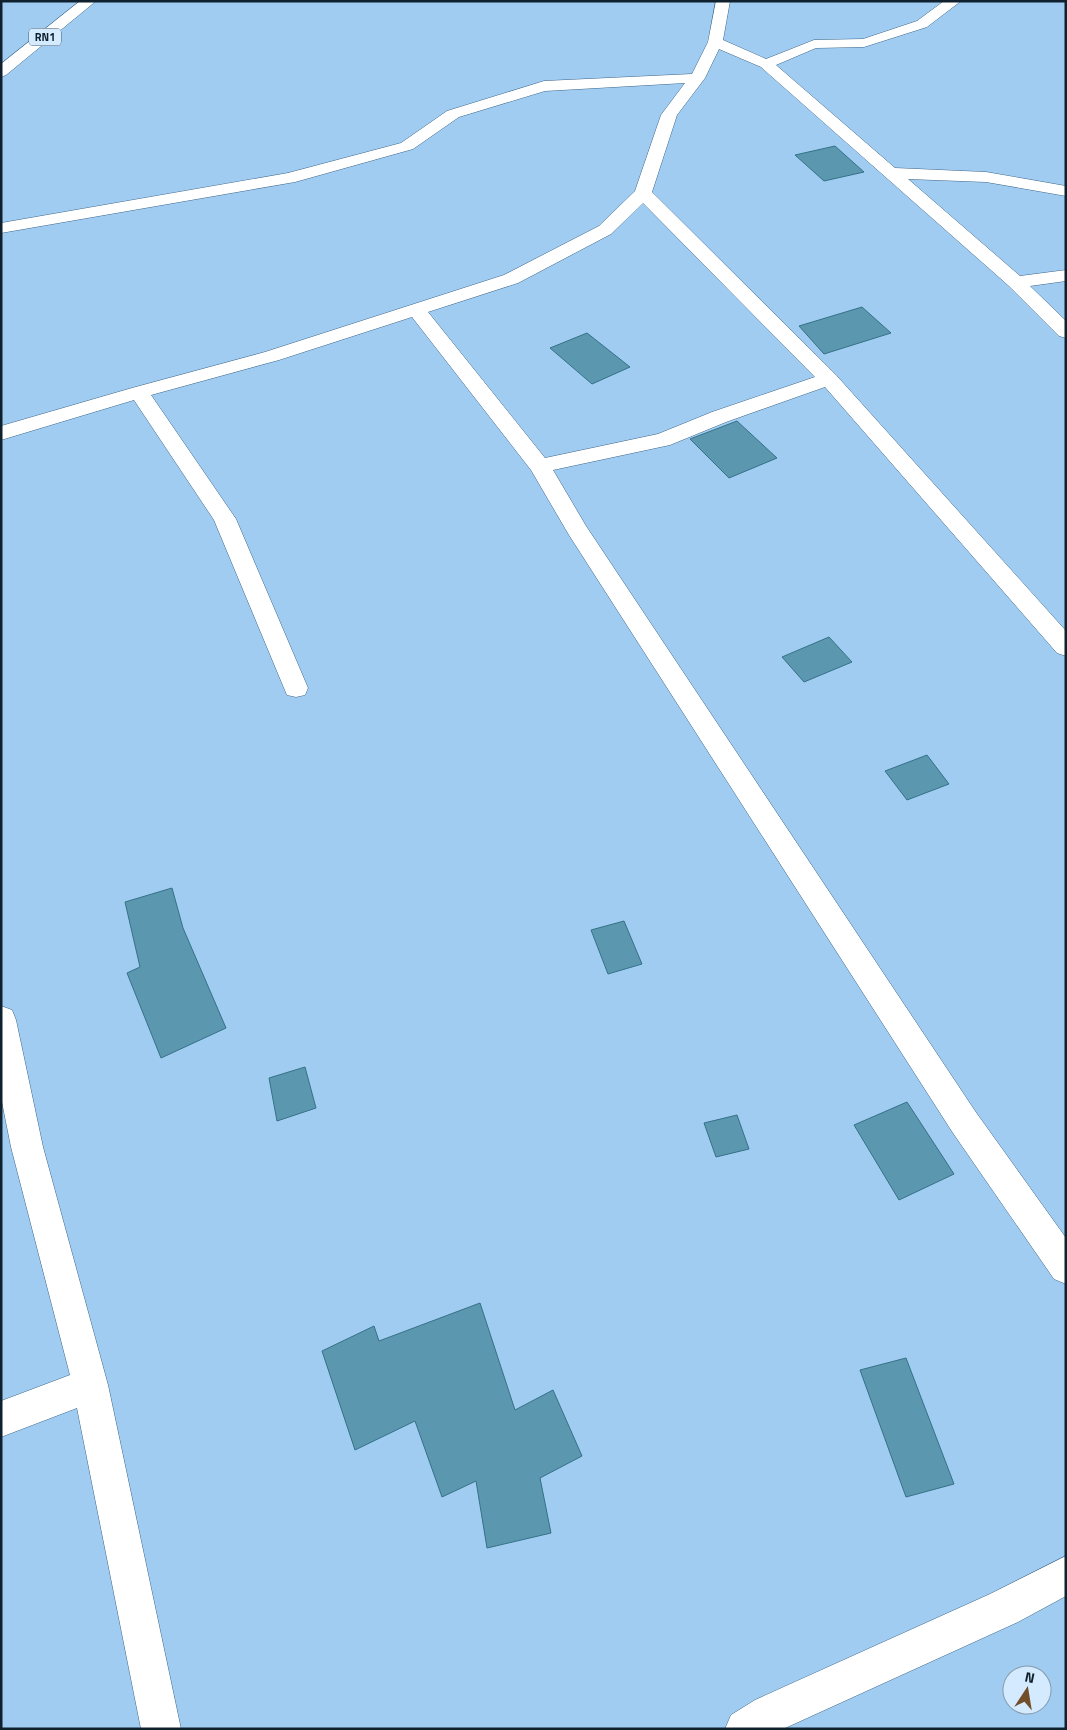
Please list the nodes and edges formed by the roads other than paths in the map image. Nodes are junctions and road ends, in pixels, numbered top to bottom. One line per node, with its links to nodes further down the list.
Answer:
1 (89, 1): 6 (main road, RN1)
2 (723, 1): 4 (main road)
3 (954, 1): 5 (main road)
4 (716, 42): 5 (main road); 7 (main road)
5 (766, 64): 8 (main road)
6 (1, 72)
7 (697, 78): 10 (main road); 11 (main road)
8 (891, 173): 9 (main road); 13 (main road)
9 (1066, 191)
10 (643, 193): 14 (main road); 16 (main road)
11 (1, 228)
12 (1066, 275): 13 (main road)
13 (1016, 282): 15 (main road)
14 (416, 310): 17 (main road); 19 (main road)
15 (1066, 332)
16 (829, 379): 19 (main road); 20 (main road)
17 (139, 392): 18 (main road); 21 (main road)
18 (1, 433)
19 (540, 466): 23 (main road)
20 (1066, 647)
21 (296, 688)
22 (1, 1020): 24 (main road)
23 (1066, 1267)
24 (90, 1385): 25 (main road); 28 (main road)
25 (1, 1419)
26 (1066, 1575): 27 (main road)
27 (763, 1724)
28 (161, 1729)

